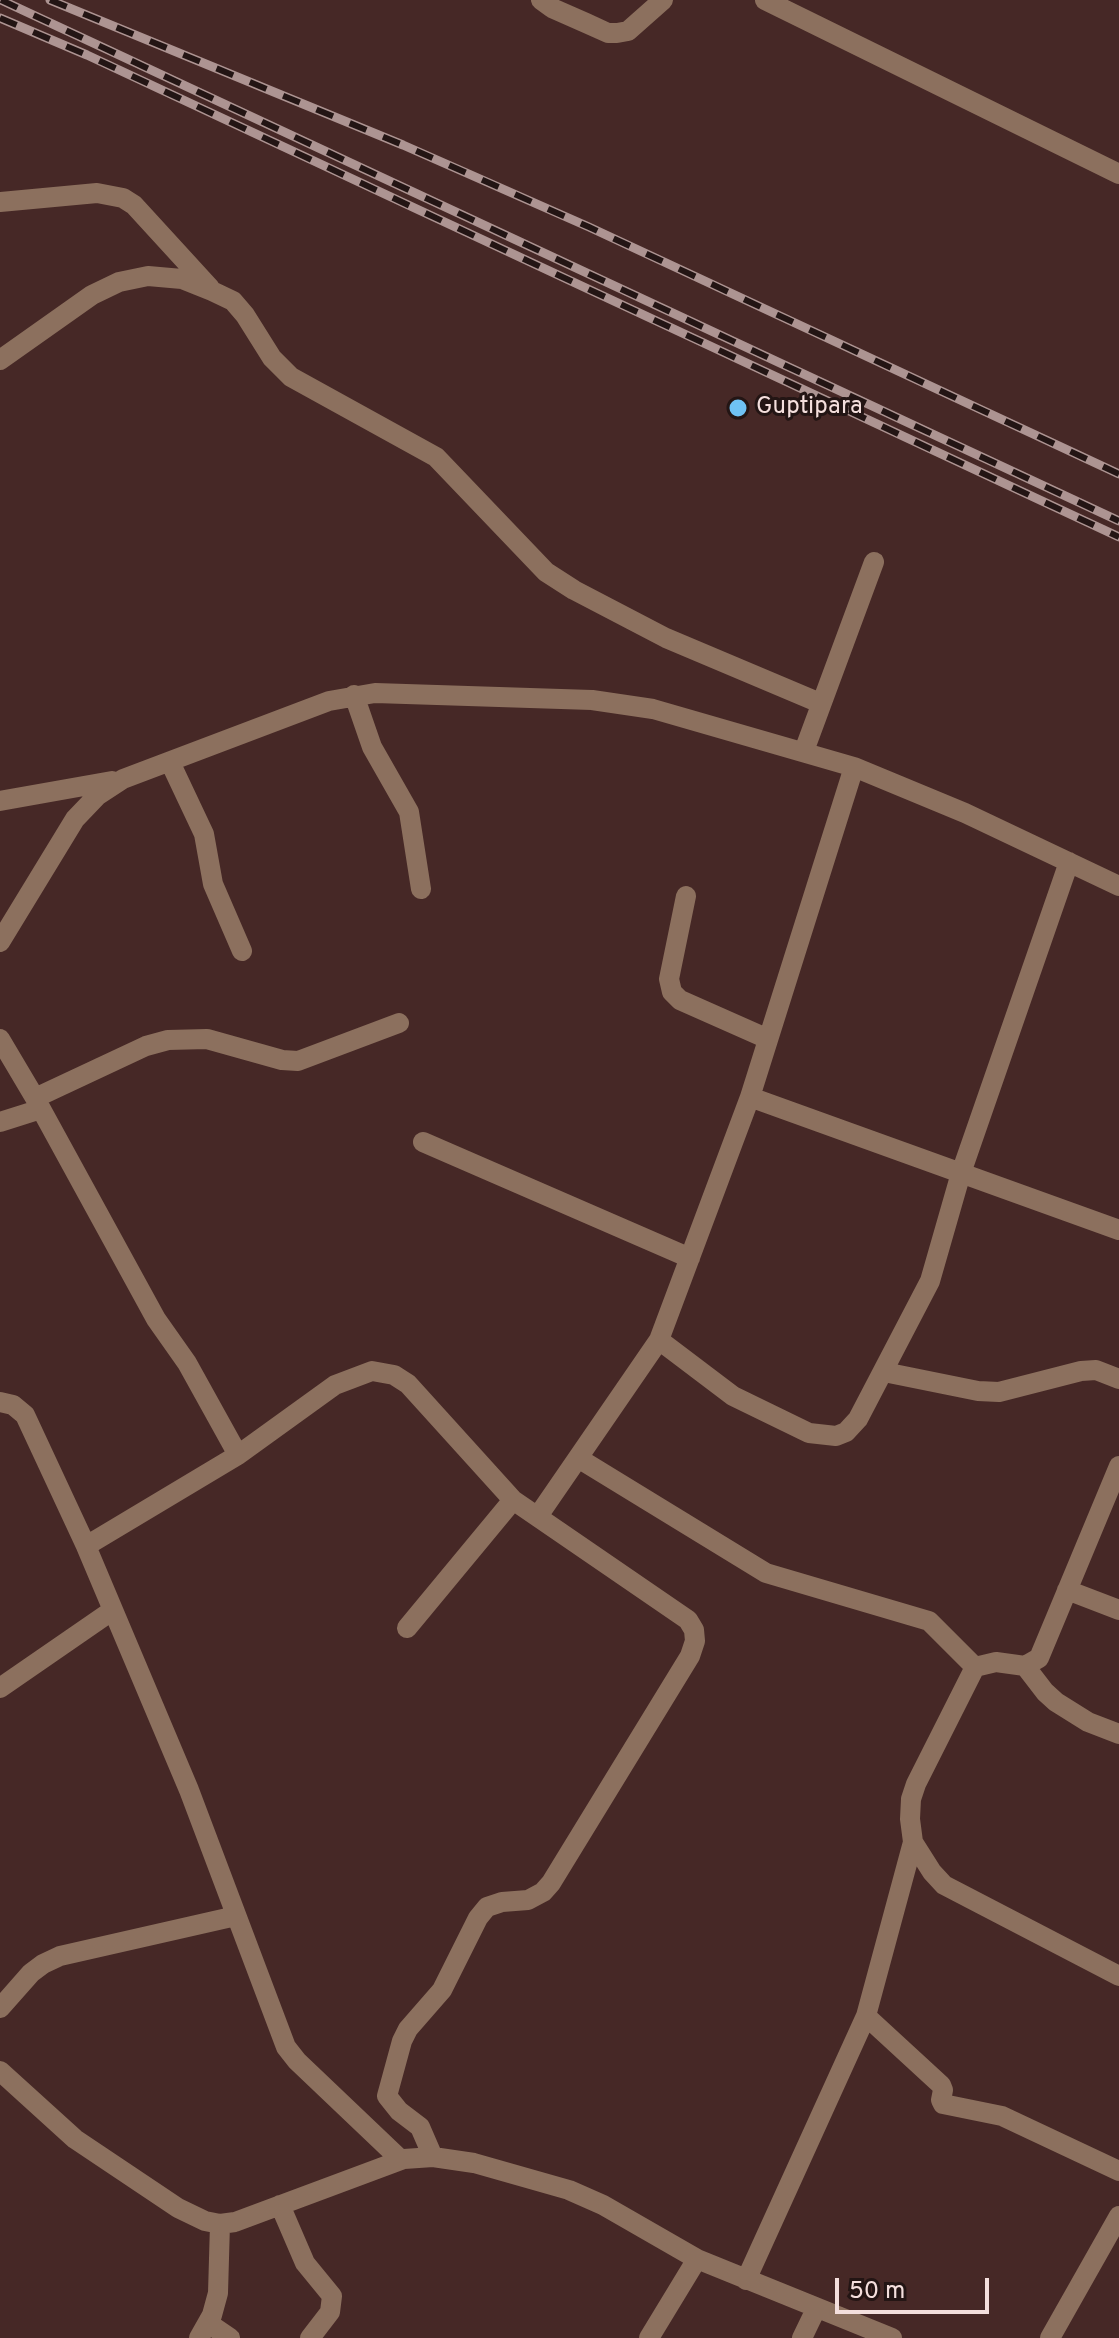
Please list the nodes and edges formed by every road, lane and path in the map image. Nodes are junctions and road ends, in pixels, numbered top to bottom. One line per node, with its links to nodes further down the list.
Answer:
1 (541, 0): 2 (street)
2 (663, 0)
3 (765, 0): 4 (street)
4 (1119, 174)
5 (0, 202): 6 (street)
6 (212, 291): 7 (street); 10 (street)
7 (0, 360)
8 (874, 562): 10 (street)
9 (354, 695): 11 (street); 12 (street); 18 (street)
10 (820, 703): 11 (street)
11 (804, 751): 13 (street)
12 (170, 762): 14 (street); 21 (street)
13 (854, 767): 16 (street); 24 (street)
14 (123, 779): 15 (street); 20 (street)
15 (0, 801)
16 (1069, 862): 17 (street); 29 (street)
17 (1116, 879)
18 (421, 889)
19 (686, 896): 24 (street)
20 (0, 942)
21 (242, 951)
22 (399, 1023): 26 (street)
23 (0, 1039): 26 (street)
24 (768, 1039): 25 (street)
25 (750, 1097): 29 (street); 31 (street)
26 (38, 1103): 27 (street); 36 (street)
27 (0, 1122)
28 (423, 1142): 31 (street)
29 (961, 1173): 30 (street); 33 (street)
30 (1119, 1230)
31 (690, 1258): 32 (street)
32 (659, 1340): 33 (street); 37 (street)
33 (884, 1372): 34 (street)
34 (1119, 1379)
35 (0, 1402): 41 (street)
36 (238, 1455): 39 (street); 41 (street)
37 (578, 1458): 40 (street); 47 (street)
38 (1119, 1466): 42 (street)
39 (513, 1500): 40 (street); 45 (street)
40 (538, 1516): 56 (street)
41 (86, 1546): 43 (street)
42 (1067, 1590): 44 (street); 46 (street)
43 (113, 1610): 48 (street); 51 (street)
44 (1119, 1610)
45 (407, 1628)
46 (1025, 1666): 47 (street); 49 (street)
47 (975, 1667): 50 (street)
48 (0, 1688)
49 (1119, 1734)
50 (913, 1842): 52 (street); 54 (street)
51 (236, 1916): 53 (street); 57 (street)
52 (1119, 1976)
53 (0, 2008)
54 (866, 2016): 58 (street); 63 (street)
55 (0, 2071): 61 (street)
56 (433, 2157): 57 (street); 62 (street)
57 (401, 2160): 59 (street)
58 (1119, 2171)
59 (280, 2205): 61 (street); 67 (street)
60 (1119, 2216): 71 (street)
61 (220, 2224): 65 (street)
62 (697, 2259): 63 (street); 68 (street)
63 (746, 2280): 64 (street)
64 (816, 2309): 69 (street); 70 (street)
65 (204, 2331): 66 (street)
66 (230, 2338)
67 (310, 2338)
68 (649, 2338)
69 (802, 2338)
70 (892, 2338)
71 (1050, 2338)

